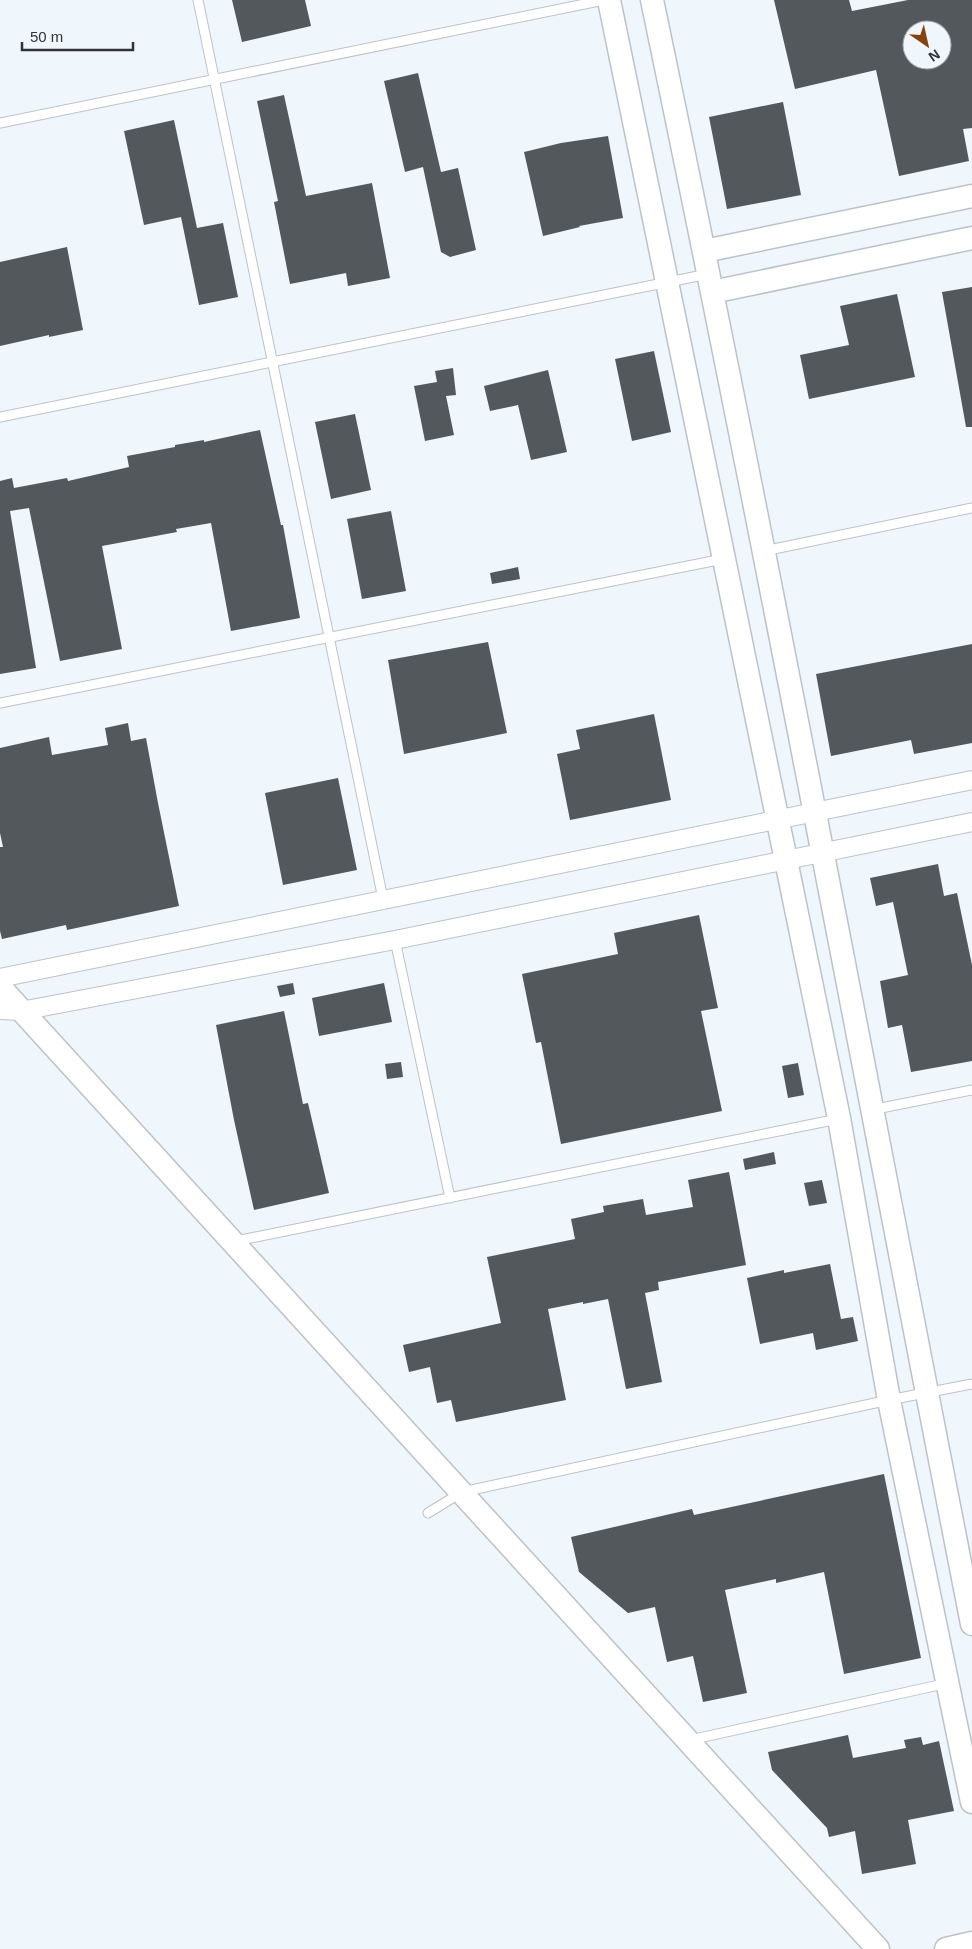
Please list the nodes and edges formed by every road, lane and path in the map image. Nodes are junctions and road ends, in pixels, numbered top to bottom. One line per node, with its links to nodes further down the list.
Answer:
1 (198, 0): 5 (lane)
2 (604, 0): 5 (lane)
3 (609, 0): 10 (street)
4 (652, 0): 9 (street)
5 (214, 80): 6 (lane); 12 (lane)
6 (0, 122)
7 (972, 196): 9 (street)
8 (972, 238): 11 (street)
9 (704, 251): 11 (street)
10 (667, 282): 11 (lane); 12 (lane); 16 (street)
11 (711, 283): 15 (street)
12 (272, 362): 13 (lane); 17 (lane)
13 (0, 417)
14 (972, 508): 15 (lane)
15 (764, 551): 20 (street)
16 (724, 559): 17 (lane); 21 (street)
17 (329, 638): 18 (lane); 25 (lane)
18 (0, 704)
19 (972, 780): 20 (street)
20 (816, 812): 21 (street); 23 (street)
21 (778, 820): 24 (street); 25 (street)
22 (972, 822): 23 (street)
23 (824, 853): 24 (street); 31 (street)
24 (786, 860): 26 (street); 32 (street)
25 (382, 900): 27 (street)
26 (395, 940): 29 (street); 33 (lane)
27 (0, 978)
28 (0, 987): 29 (street)
29 (10, 1010): 34 (street)
30 (972, 1090): 31 (lane)
31 (871, 1110): 36 (street)
32 (839, 1118): 33 (lane); 37 (street)
33 (450, 1198): 34 (lane)
34 (233, 1242): 38 (street)
35 (972, 1384): 36 (lane)
36 (927, 1393): 37 (lane); 40 (street)
37 (889, 1400): 38 (lane); 41 (street)
38 (462, 1492): 39 (lane); 42 (street)
39 (428, 1513)
40 (972, 1624)
41 (948, 1683): 42 (lane); 43 (street)
42 (689, 1740): 45 (street)
43 (972, 1802)
44 (972, 1943): 46 (street)
45 (878, 1949)
46 (946, 1949)

